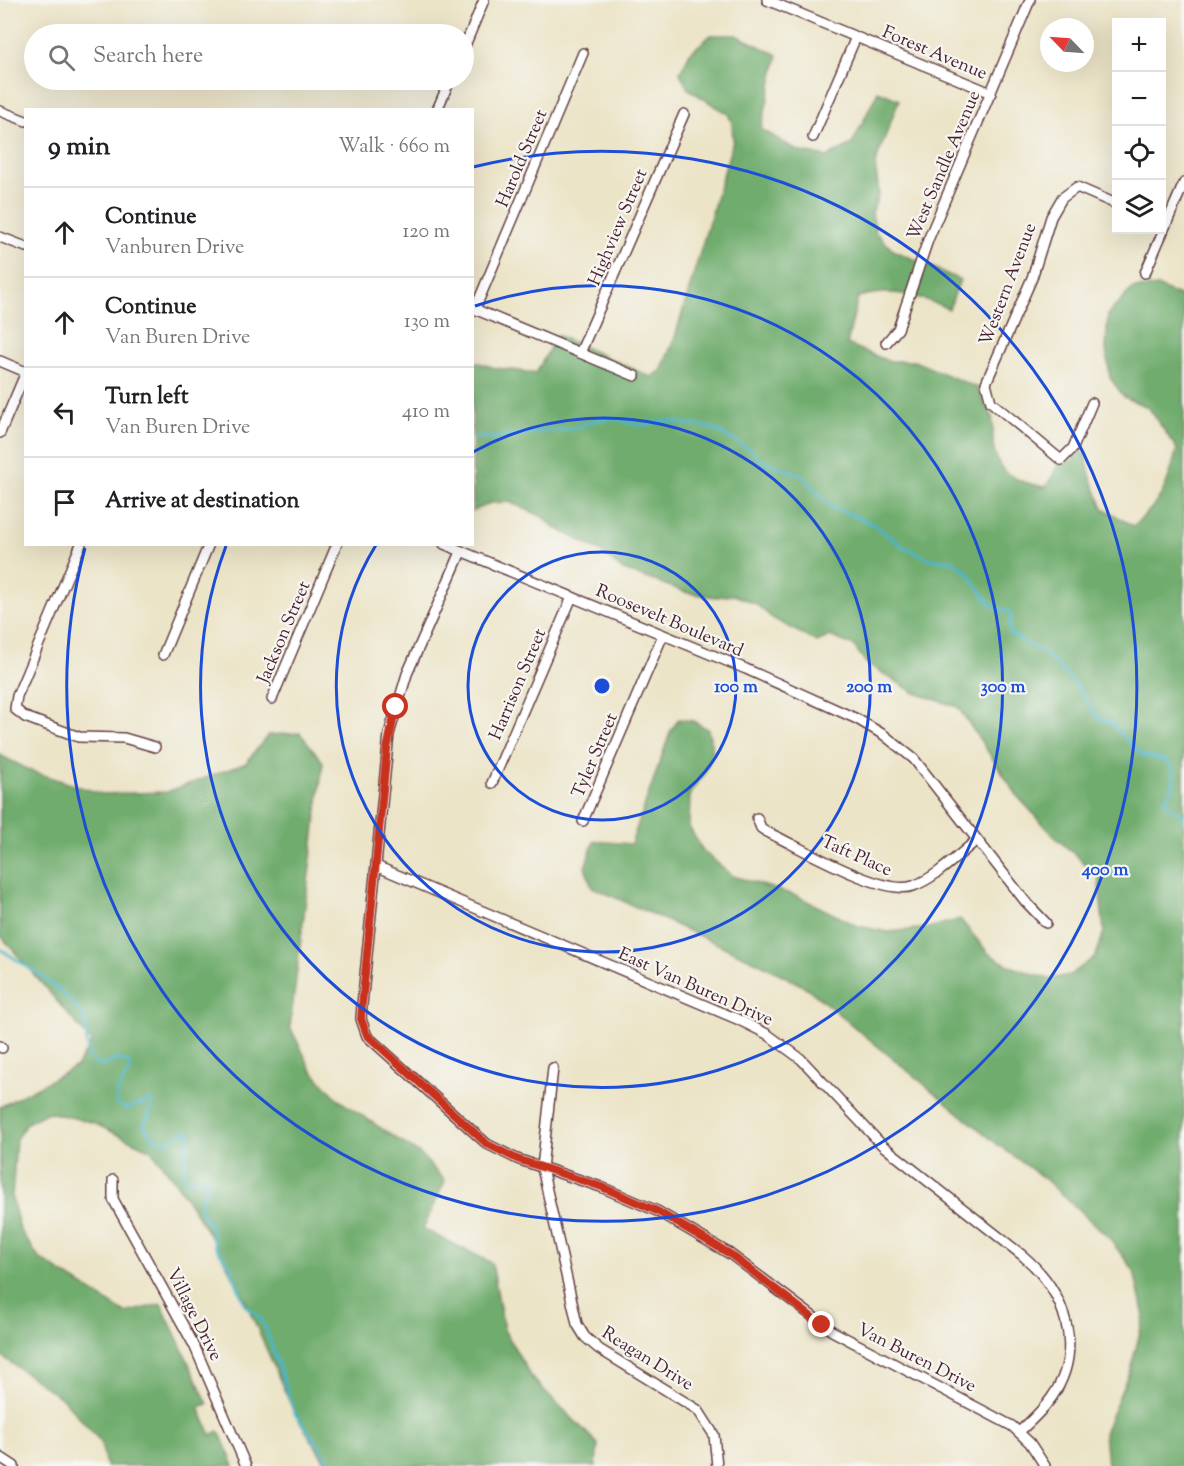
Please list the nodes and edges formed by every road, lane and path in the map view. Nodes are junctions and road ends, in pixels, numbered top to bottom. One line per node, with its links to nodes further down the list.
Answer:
1 (484, 0): 4 (street)
2 (767, 0): 5 (street, Forest Avenue)
3 (1030, 0): 8 (street, West Sandle Avenue)
4 (474, 24)
5 (856, 37): 8 (street, Forest Avenue); 13 (street)
6 (583, 53): 21 (street, Harold Street)
7 (446, 90): 9 (street)
8 (991, 93): 22 (street, West Sandle Avenue)
9 (438, 108)
10 (0, 111): 12 (street)
11 (684, 114): 23 (street, Highview Street)
12 (24, 120)
13 (813, 137)
14 (1184, 183): 16 (street)
15 (1112, 202): 28 (street, Western Avenue)
16 (1166, 219)
17 (1160, 234): 20 (street)
18 (0, 237): 19 (street)
19 (24, 246)
20 (1145, 273)
21 (474, 308): 23 (street)
22 (886, 343)
23 (580, 353): 26 (street)
24 (0, 361): 25 (street)
25 (24, 371)
26 (635, 376)
27 (24, 377): 29 (street)
28 (1092, 403)
29 (0, 433)
30 (80, 546): 39 (street)
31 (208, 546): 37 (street)
32 (336, 546): 38 (street, Jackson Street)
33 (448, 546): 34 (street, Roosevelt Boulevard)
34 (460, 552): 35 (street, Roosevelt Boulevard); 44 (street)
35 (572, 597): 36 (street, Roosevelt Boulevard); 40 (street, Harrison Street)
36 (663, 635): 42 (street, Tyler Street); 43 (street, Roosevelt Boulevard)
37 (163, 655)
38 (272, 699)
39 (155, 747)
40 (492, 783)
41 (757, 818): 43 (street, Taft Place)
42 (584, 821)
43 (977, 840): 45 (street, Roosevelt Boulevard)
44 (376, 866): 47 (street, Van Buren Drive); 49 (street, East Van Buren Drive)
45 (1046, 923)
46 (553, 1068): 47 (street, Reagan Drive)
47 (542, 1168): 49 (street, Van Buren Drive); 53 (street, Reagan Drive)
48 (113, 1180): 52 (street, Village Drive)
49 (1020, 1431): 54 (street, Van Buren Drive)
50 (0, 1457): 51 (street)
51 (14, 1466)
52 (246, 1466)
53 (717, 1466)
54 (1045, 1466)

